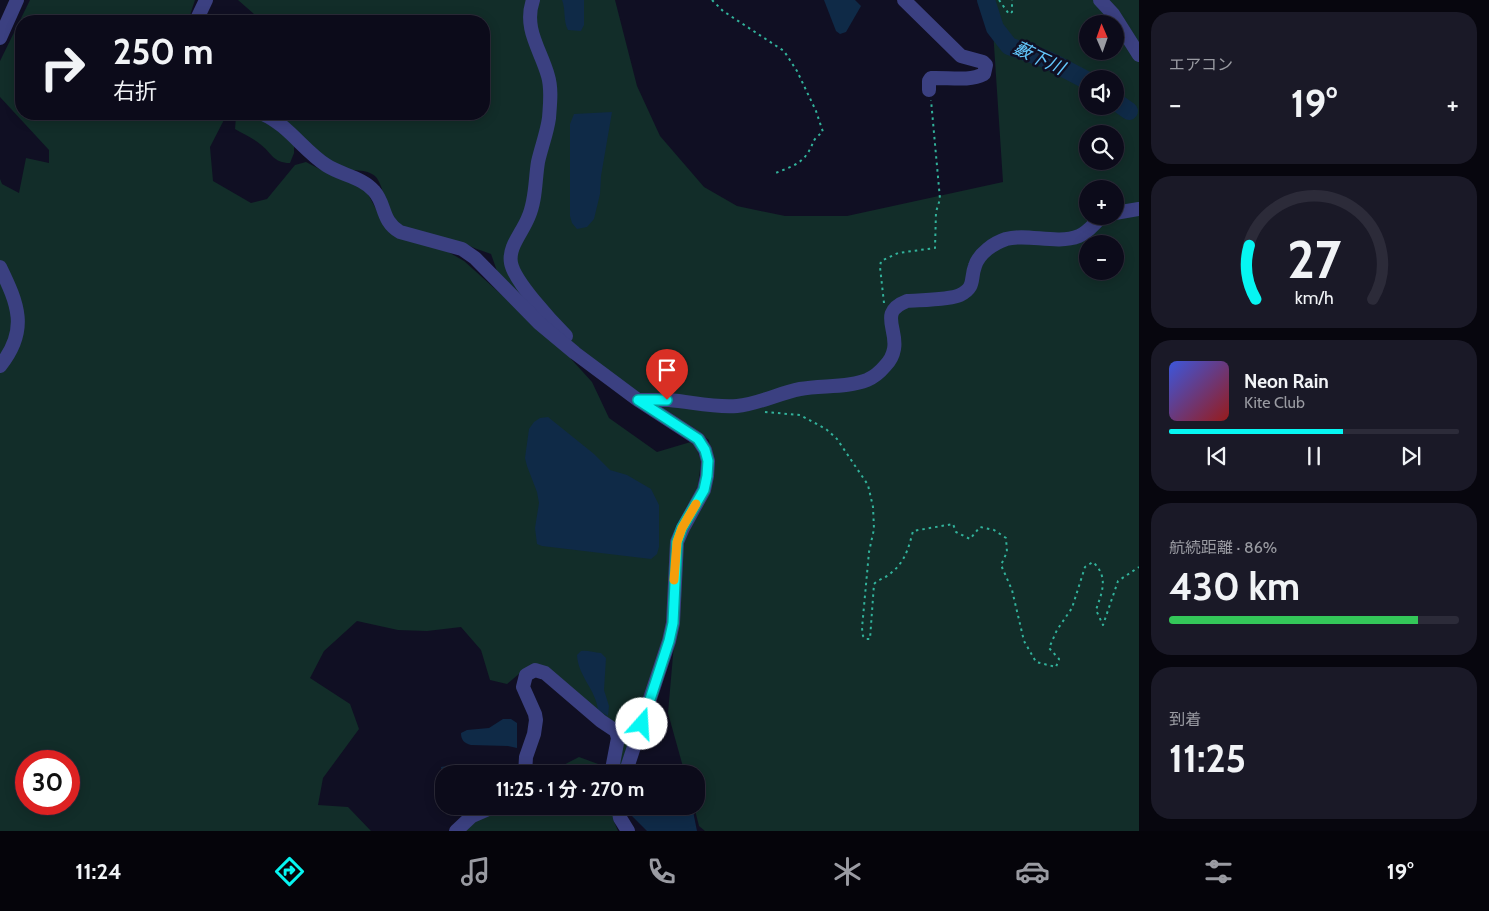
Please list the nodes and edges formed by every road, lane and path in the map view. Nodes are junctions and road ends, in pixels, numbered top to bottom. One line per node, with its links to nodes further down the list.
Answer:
1 (206, 0): 9 (street)
2 (533, 0): 20 (street)
3 (712, 0): 14 (path)
4 (904, 0): 12 (street)
5 (999, 0): 6 (path)
6 (1012, 0)
7 (1100, 0): 11 (street)
8 (16, 1): 10 (street)
9 (199, 15)
10 (0, 38)
11 (1139, 55)
12 (929, 90): 19 (path)
13 (272, 120): 20 (street)
14 (773, 174)
15 (1139, 209): 16 (street)
16 (1124, 212)
17 (1093, 225): 19 (street)
18 (0, 268): 21 (street)
19 (890, 317): 22 (street)
20 (575, 353): 22 (street)
21 (0, 366)
22 (638, 400): 27 (street)
23 (761, 412): 24 (path)
24 (1139, 566)
25 (526, 765): 26 (street)
26 (613, 765)
27 (628, 765)
28 (474, 815): 30 (street)
29 (620, 815): 31 (street)
30 (456, 831)
31 (628, 831)

